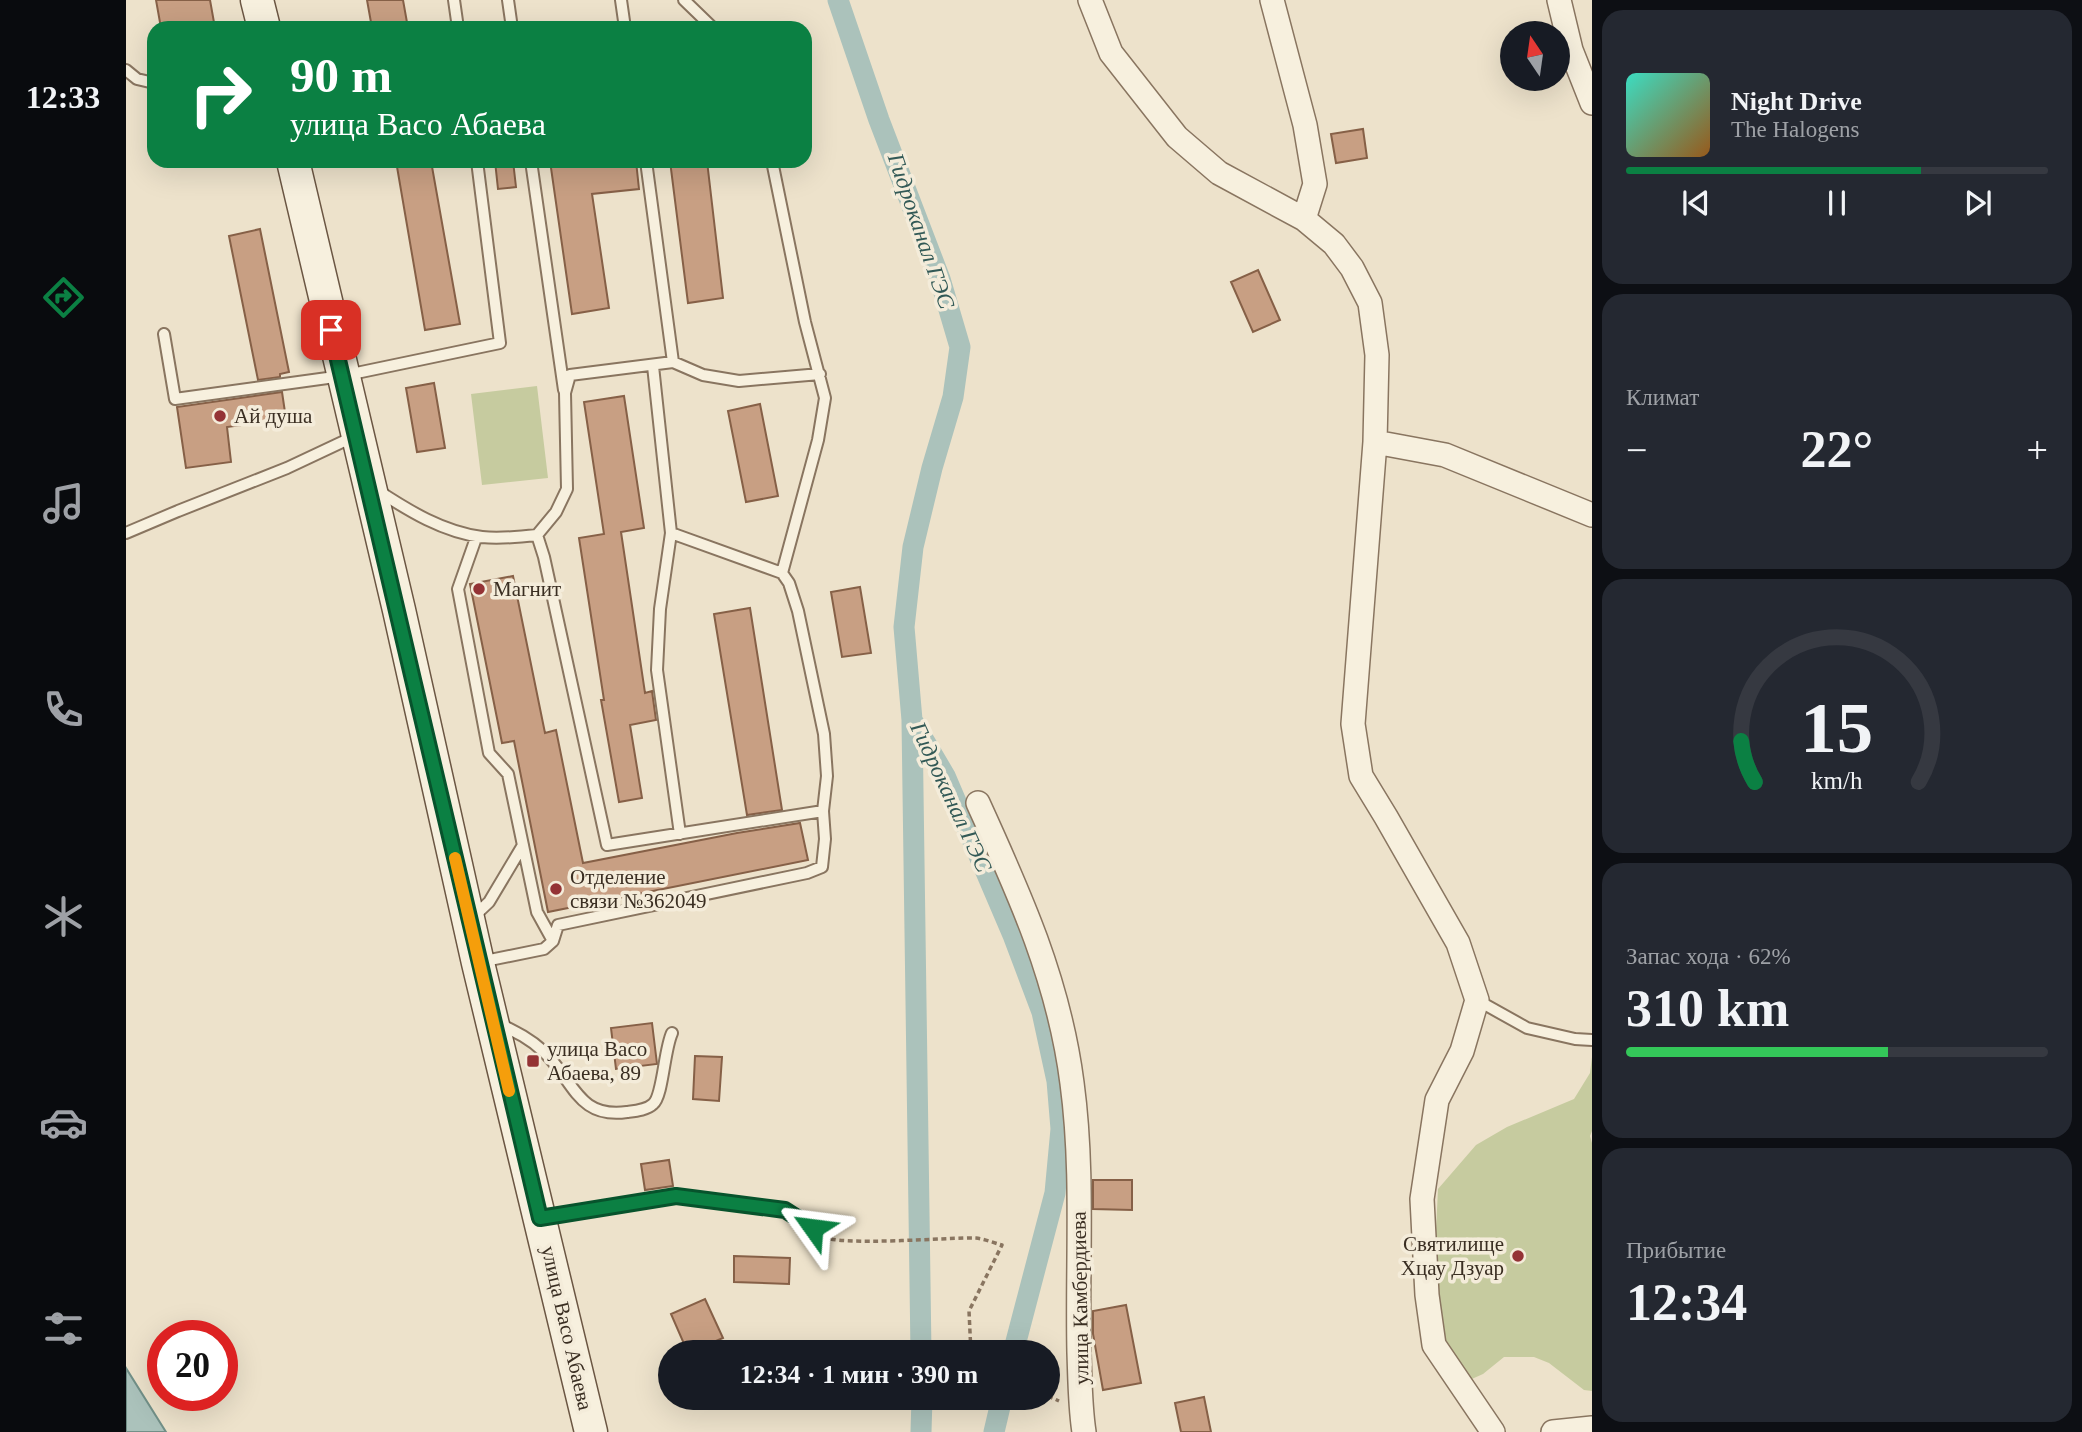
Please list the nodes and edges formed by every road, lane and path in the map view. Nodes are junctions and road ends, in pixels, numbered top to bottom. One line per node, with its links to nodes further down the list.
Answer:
1 (257, 0): 9 (street)
2 (454, 0): 10 (lane)
3 (508, 0): 11 (lane)
4 (621, 0): 12 (lane)
5 (684, 0): 13 (lane)
6 (1090, 0): 22 (street)
7 (1272, 0): 22 (street)
8 (1559, 0): 16 (street)
9 (262, 21)
10 (457, 21)
11 (511, 21)
12 (624, 21)
13 (706, 21)
14 (126, 70): 15 (lane)
15 (147, 81)
16 (1592, 103)
17 (295, 168): 27 (street, улица Васо Абаева)
18 (478, 168): 27 (lane)
19 (532, 168): 28 (lane)
20 (647, 168): 24 (lane)
21 (773, 168): 26 (lane)
22 (1304, 219): 30 (street)
23 (164, 334): 27 (lane)
24 (673, 362): 25 (lane); 26 (lane)
25 (653, 366): 28 (lane); 34 (lane)
26 (820, 374): 37 (lane)
27 (342, 376): 29 (street, улица Васо Абаева)
28 (565, 393): 35 (lane)
29 (356, 436): 31 (street, улица Васо Абаева); 33 (lane)
30 (1375, 442): 32 (street); 45 (street)
31 (367, 483): 36 (lane); 42 (street, улица Васо Абаева)
32 (1592, 515)
33 (126, 533)
34 (671, 533): 37 (lane); 40 (lane)
35 (537, 535): 36 (lane); 40 (lane)
36 (482, 537): 41 (lane)
37 (782, 573): 39 (lane)
38 (978, 803): 54 (street, улица Камбердиева)
39 (823, 811): 40 (lane); 43 (lane)
40 (680, 834)
41 (523, 845): 42 (lane); 43 (lane)
42 (470, 919): 44 (street, улица Васо Абаева)
43 (553, 941): 44 (lane)
44 (478, 962): 46 (street, улица Васо Абаева)
45 (1477, 1000): 48 (lane); 55 (street)
46 (492, 1020): 47 (lane); 49 (street, улица Васо Абаева)
47 (672, 1033)
48 (1592, 1040)
49 (540, 1218): 50 (lane); 53 (street, улица Васо Абаева)
50 (813, 1228): 51 (path)
51 (970, 1340)
52 (1592, 1428): 56 (street)
53 (591, 1432)
54 (1084, 1432)
55 (1493, 1432)
56 (1553, 1432)

